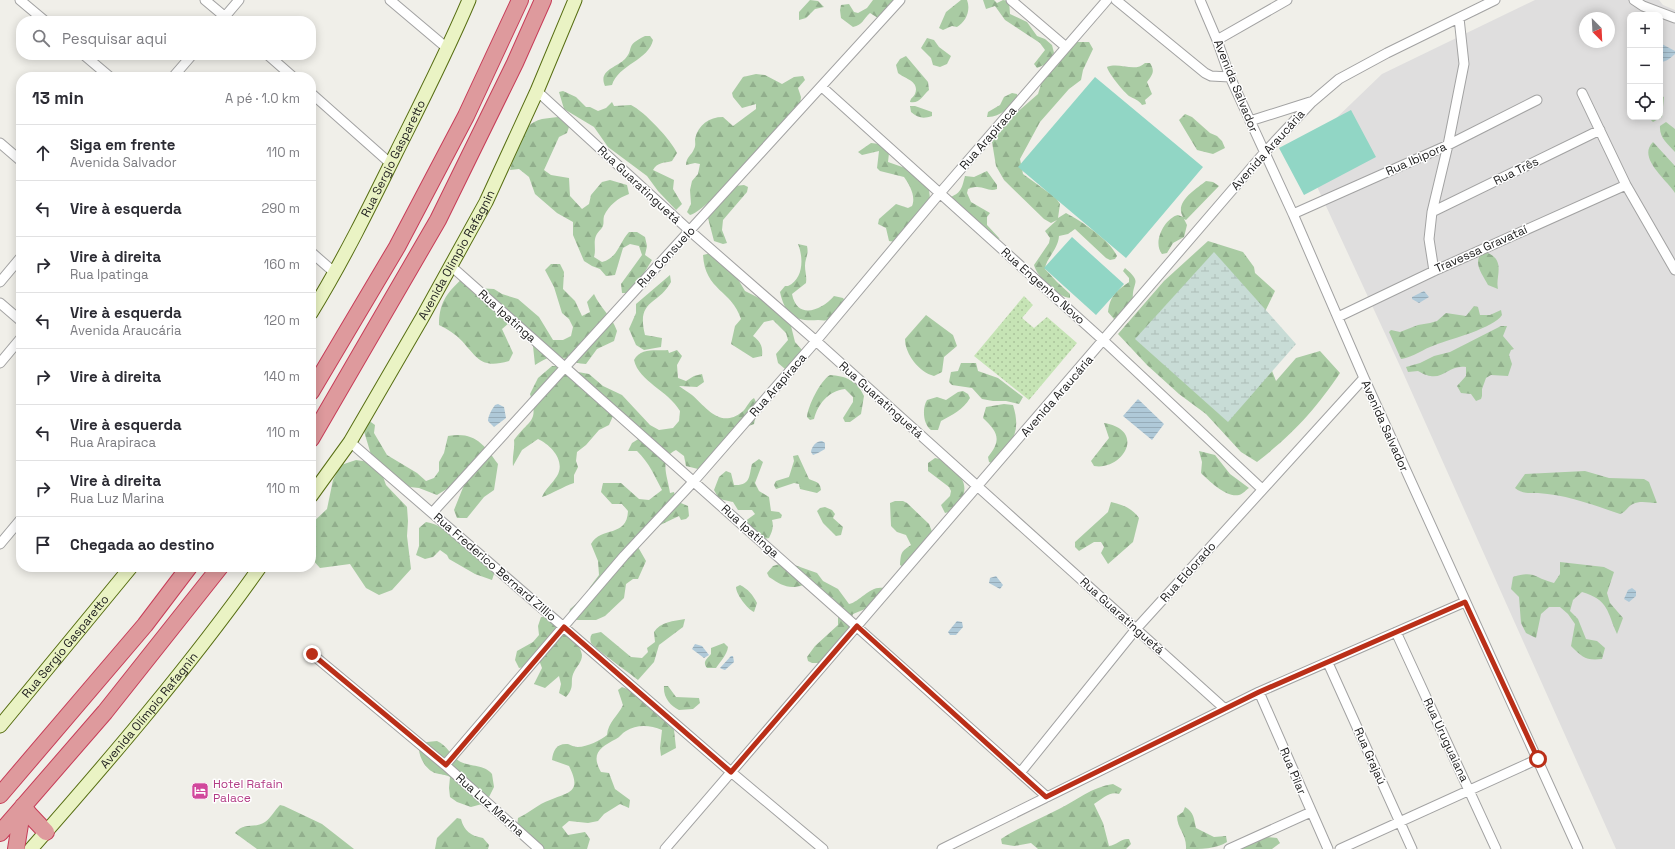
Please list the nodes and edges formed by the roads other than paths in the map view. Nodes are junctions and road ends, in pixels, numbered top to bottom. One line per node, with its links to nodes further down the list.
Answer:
1 (20, 0): 19 (street)
2 (205, 0): 20 (street)
3 (239, 0): 21 (street)
4 (390, 0): 26 (street)
5 (468, 0): 26 (street, Rua Sergio Gasparetto)
6 (520, 0): 69 (highway)
7 (542, 0): 70 (highway)
8 (575, 0): 35 (street, Avenida Olímpio Rafagnin)
9 (900, 0): 34 (street, Rua Consuelo)
10 (1011, 0): 25 (street)
11 (1106, 0): 25 (street, Rua Arapiraca)
12 (1116, 0): 33 (street)
13 (1200, 0): 24 (street, Avenida Salvador)
14 (1286, 0): 24 (street)
15 (1474, 0): 18 (street)
16 (1495, 0): 18 (street, Avenida Araucária)
17 (1634, 0): 23 (street)
18 (1481, 7): 22 (street, Avenida Araucária)
19 (39, 16)
20 (221, 16)
21 (228, 16)
22 (1459, 18): 39 (street, Avenida Araucária); 43 (street)
23 (1675, 18)
24 (1217, 40): 33 (street, Avenida Salvador)
25 (1066, 47): 48 (street, Rua Arapiraca)
26 (448, 49): 46 (street, Rua Sergio Gasparetto)
27 (90, 60): 30 (street)
28 (188, 60): 31 (street)
29 (274, 60): 32 (street)
30 (104, 72)
31 (177, 72)
32 (287, 72)
33 (1230, 77): 40 (street, Avenida Salvador)
34 (822, 87): 48 (street, Rua Engenho Novo); 51 (street, Rua Consuelo)
35 (537, 91): 51 (street, Rua Guaratinguetá); 54 (street, Avenida Olímpio Rafagnin)
36 (1582, 93): 41 (street)
37 (316, 97): 46 (street)
38 (1537, 100): 43 (street, Rua Ibipora)
39 (1312, 102): 40 (street); 44 (street, Avenida Araucária)
40 (1250, 121): 44 (street, Avenida Salvador)
41 (1600, 130): 47 (street); 49 (street, Rua Três)
42 (0, 143): 45 (street)
43 (1448, 145): 49 (street); 50 (street, Rua Ibipora)
44 (1264, 153): 50 (street, Avenida Salvador); 63 (street, Avenida Araucária)
45 (16, 157)
46 (391, 164): 57 (street, Rua Sergio Gasparetto)
47 (1626, 185): 55 (street); 56 (street, Travessa Gravataí)
48 (940, 193): 63 (street, Rua Engenho Novo); 64 (street, Rua Arapiraca)
49 (1432, 212): 56 (street)
50 (1293, 214): 62 (street, Avenida Salvador)
51 (690, 231): 64 (street, Rua Guaratinguetá); 67 (street, Rua Consuelo)
52 (316, 256): 57 (street)
53 (16, 263): 58 (street)
54 (451, 266): 67 (street, Rua Ipatinga); 71 (street, Avenida Olímpio Rafagnin)
55 (1675, 270)
56 (1434, 271): 62 (street, Travessa Gravataí)
57 (335, 273): 60 (street, Rua Sergio Gasparetto)
58 (0, 282)
59 (0, 303): 61 (street)
60 (316, 305)
61 (16, 317)
62 (1338, 317): 68 (street, Avenida Salvador)
63 (1104, 341): 73 (street, Avenida Araucária); 75 (street, Rua Engenho Novo)
64 (816, 342): 72 (street, Rua Arapiraca); 73 (street, Rua Guaratinguetá)
65 (16, 344): 66 (street)
66 (0, 363)
67 (563, 367): 72 (street, Rua Ipatinga); 76 (street, Rua Consuelo)
68 (1364, 378): 75 (street, Rua Eldorado); 83 (street, Avenida Salvador)
69 (316, 380)
70 (316, 430)
71 (350, 442): 74 (street, Avenida Olímpio Rafagnin); 76 (street, Rua Frederico Bernard Zillio)
72 (694, 481): 84 (street, Rua Ipatinga); 85 (street, Rua Arapiraca)
73 (978, 488): 84 (street, Avenida Araucária); 86 (street, Rua Guaratinguetá)
74 (316, 489)
75 (1262, 489): 86 (street, Rua Eldorado)
76 (432, 513): 85 (street, Rua Frederico Bernard Zillio)
77 (16, 526): 78 (street)
78 (0, 544)
79 (127, 572): 92 (street, Rua Sergio Gasparetto)
80 (185, 572): 98 (highway)
81 (216, 572): 100 (highway)
82 (257, 572): 103 (street, Avenida Olímpio Rafagnin)
83 (1465, 602): 87 (street); 93 (street, Avenida Salvador)
84 (857, 626): 95 (street, Avenida Araucária); 96 (street, Rua Ipatinga)
85 (564, 627): 94 (street, Rua Arapiraca); 95 (street, Rua Frederico Bernard Zillio)
86 (1136, 629): 91 (street, Rua Guaratinguetá); 96 (street, Rua Eldorado)
87 (1396, 632): 89 (street); 97 (street, Rua Uruguaiana)
88 (312, 654): 94 (street, Rua Luz Marina)
89 (1328, 663): 90 (street); 102 (street, Rua Grajaú)
90 (1259, 692): 91 (street); 101 (street, Rua Pilar)
91 (1225, 709): 99 (street)
92 (0, 726)
93 (1538, 759): 97 (street); 116 (street, Avenida Salvador)
94 (446, 765): 107 (street, Rua Luz Marina)
95 (731, 772): 108 (street, Avenida Araucária); 109 (street, Rua Frederico Bernard Zillio)
96 (1020, 773): 99 (street, Rua Ipatinga)
97 (1469, 789): 102 (street); 115 (street, Rua Uruguaiana)
98 (0, 795)
99 (1046, 797): 110 (street)
100 (23, 806): 103 (highway); 104 (highway); 105 (highway)
101 (1311, 812): 111 (street); 112 (street, Rua Pilar)
102 (1400, 821): 113 (street); 114 (street, Rua Grajaú)
103 (46, 832): 106 (street, Avenida Olímpio Rafagnin)
104 (0, 833)
105 (16, 849)
106 (31, 849)
107 (539, 849)
108 (665, 849)
109 (823, 849)
110 (942, 849)
111 (1229, 849)
112 (1328, 849)
113 (1340, 849)
114 (1412, 849)
115 (1496, 849)
116 (1578, 849)

